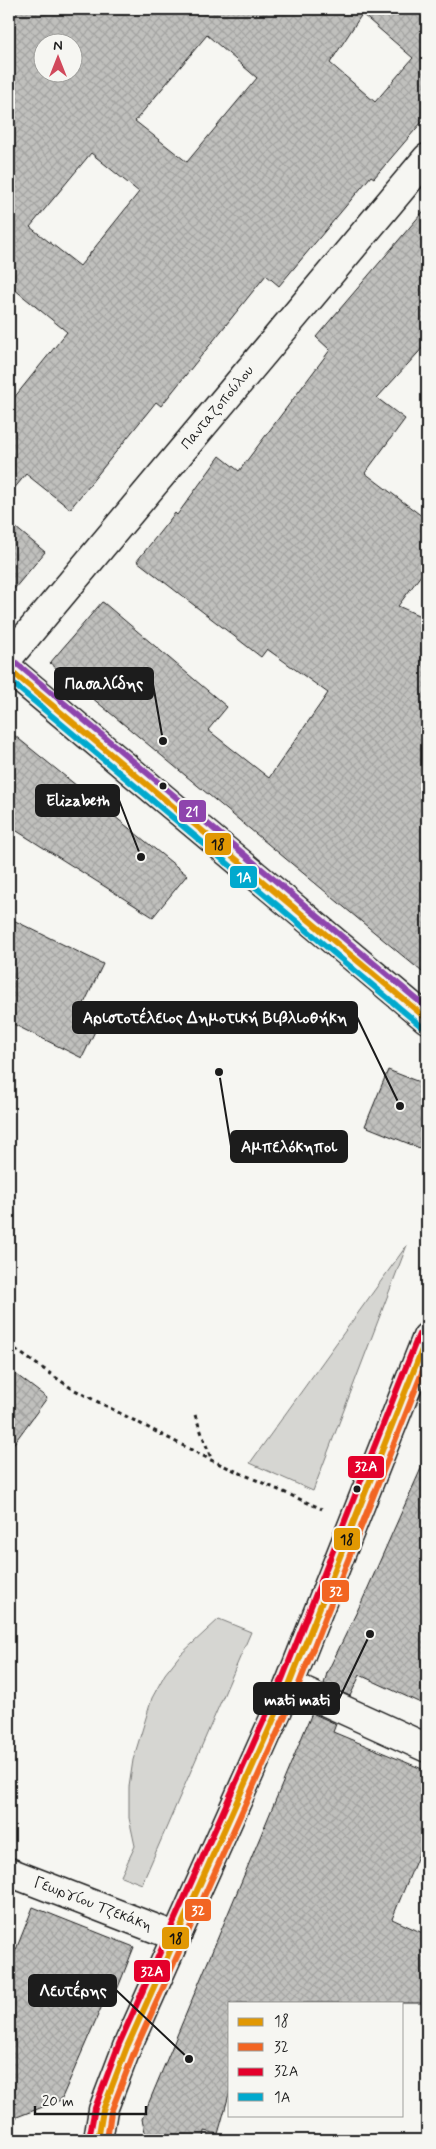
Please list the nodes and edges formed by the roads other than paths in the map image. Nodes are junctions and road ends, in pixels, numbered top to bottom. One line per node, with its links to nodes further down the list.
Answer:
1 (427, 158): 2 (main road, Πανταζοπούλου)
2 (9, 657)
3 (9, 669): 4 (main road)
4 (427, 1019)
5 (427, 1337): 6 (main road)
6 (289, 1685): 7 (main road); 9 (main road)
7 (427, 1748)
8 (9, 1872): 9 (main road, Γεωργίου Τζεκάκη)
9 (177, 1938): 10 (main road)
10 (98, 2140)

